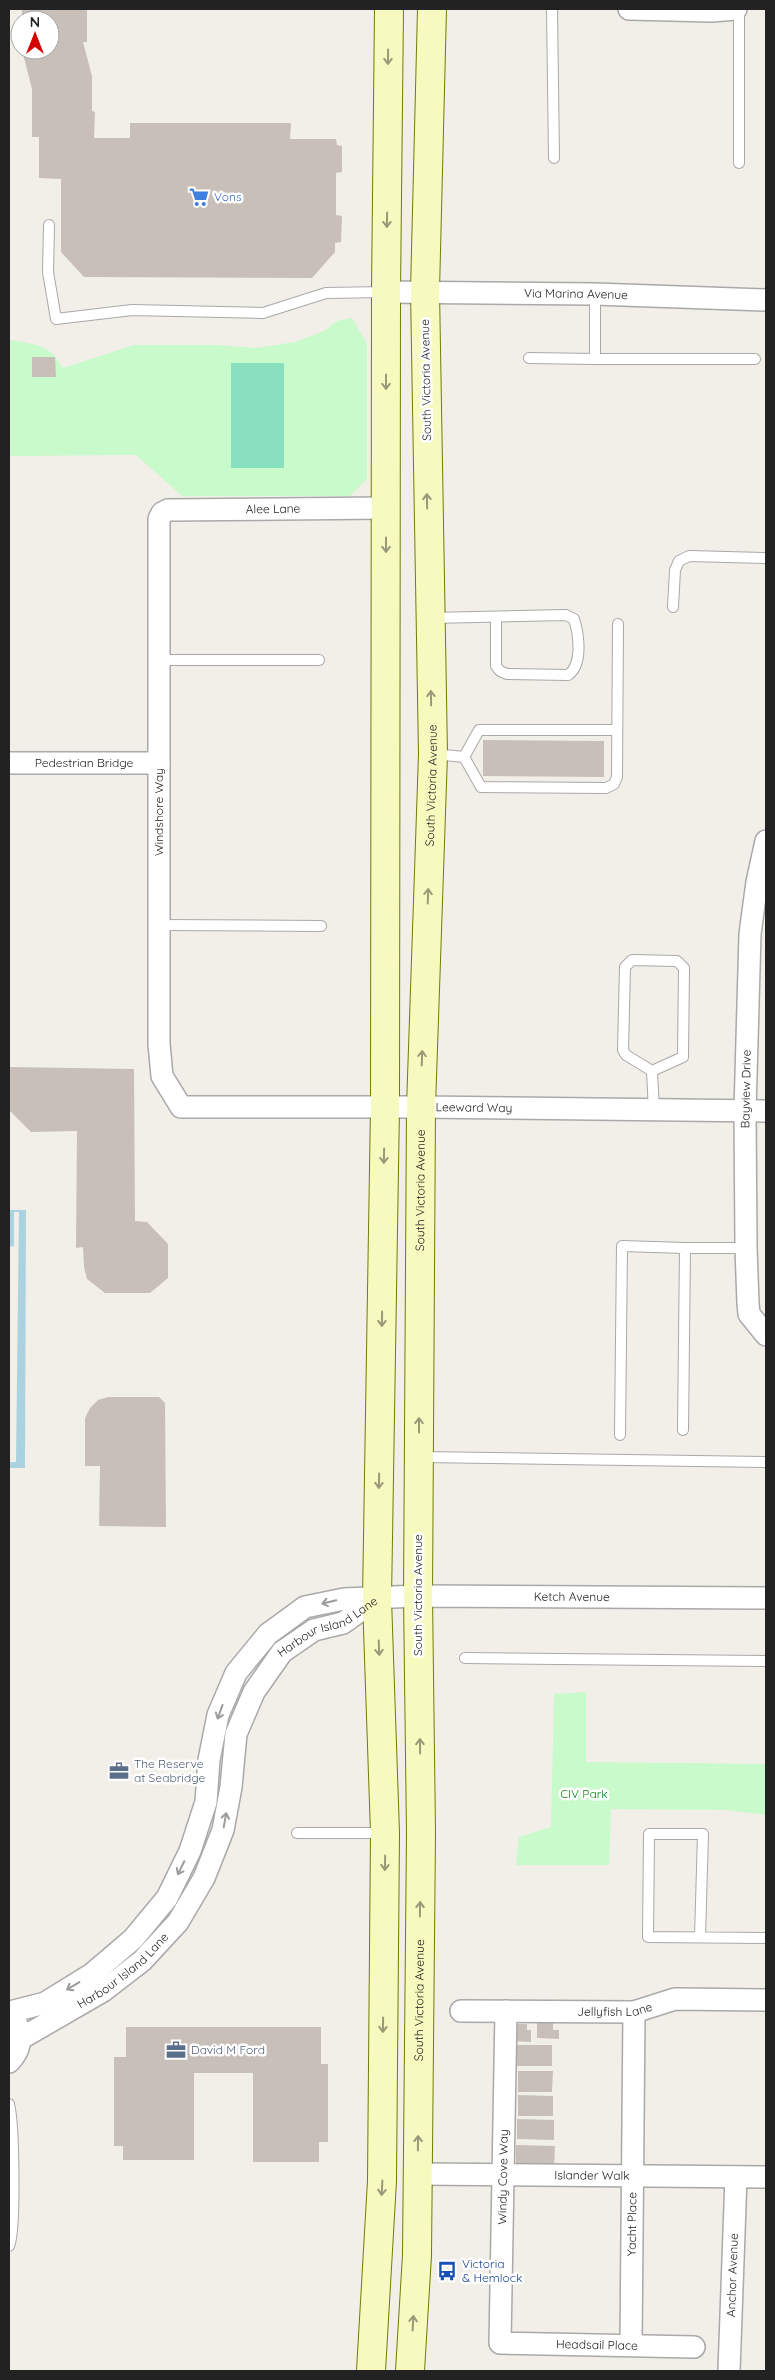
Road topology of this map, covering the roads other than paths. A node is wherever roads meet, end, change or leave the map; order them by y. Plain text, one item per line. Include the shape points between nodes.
1 (389, 9) edge
2 (432, 9) edge
3 (552, 9) edge
4 (629, 9) edge
5 (738, 9) edge
6 (554, 158) dead end
7 (740, 163) dead end
8 (49, 225) dead end
9 (425, 291) junction
10 (386, 292) junction
11 (595, 294) junction
12 (766, 300) edge
13 (529, 358) dead end
14 (595, 359) junction
15 (755, 359) dead end
16 (386, 508) junction
17 (162, 513) joint
18 (766, 558) edge
19 (673, 608) dead end
20 (496, 617) junction
21 (430, 618) junction
22 (618, 624) dead end
23 (159, 660) junction
24 (318, 660) dead end
25 (618, 730) junction
26 (433, 754) junction
27 (464, 757) junction
28 (9, 763) edge
29 (159, 763) junction
30 (766, 841) edge
31 (159, 925) junction
32 (321, 926) dead end
33 (652, 1070) junction
34 (181, 1107) joint
35 (385, 1107) junction
36 (421, 1107) junction
37 (654, 1111) junction
38 (745, 1111) junction
39 (766, 1111) edge
40 (685, 1248) junction
41 (746, 1248) junction
42 (765, 1334) edge
43 (683, 1430) dead end
44 (620, 1435) dead end
45 (418, 1457) junction
46 (766, 1462) edge
47 (418, 1596) junction
48 (766, 1598) edge
49 (377, 1599) junction
50 (466, 1658) dead end
51 (766, 1661) edge
52 (297, 1833) dead end
53 (385, 1833) junction
54 (700, 1938) junction
55 (766, 1938) edge
56 (766, 2000) edge
57 (461, 2011) dead end
58 (506, 2011) junction
59 (9, 2012) edge
60 (634, 2012) junction
61 (20, 2039) junction
62 (9, 2062) edge
63 (9, 2104) edge
64 (418, 2174) junction
65 (503, 2176) junction
66 (633, 2176) junction
67 (736, 2177) junction
68 (766, 2177) edge
69 (9, 2246) edge
70 (500, 2343) joint
71 (631, 2345) junction
72 (694, 2347) dead end
73 (371, 2371) edge
74 (410, 2371) edge
75 (729, 2371) edge

1 -> 10 main road
2 - 9 main road, South Victoria Avenue
3 - 6 lane
4 - 5 street
5 - 7 lane
8 - 10 lane via 48,272 56,319 132,310 264,313 326,293
9 - 10 street, Via Marina Avenue
9 - 11 street, Via Marina Avenue
21 -> 9 main road, South Victoria Avenue
10 -> 16 main road
11 - 12 street, Via Marina Avenue
11 - 14 lane
13 - 14 lane
14 - 15 lane
16 - 17 street, Alee Lane via 168,510
16 -> 35 main road
17 - 23 street, Windshore Way via 159,519
18 - 19 lane via 689,556 679,560 675,570
20 - 20 lane via 566,615 574,620 578,631 574,671 568,675 507,674 500,671 496,666
20 - 21 lane
26 -> 21 main road, South Victoria Avenue
22 - 25 lane
23 - 24 lane
23 - 29 street, Windshore Way
25 - 27 lane via 479,730
25 - 27 lane via 618,777 606,788 481,787
26 - 27 lane
36 -> 26 main road, South Victoria Avenue
28 - 29 street, Pedestrian Bridge
29 - 31 street, Windshore Way
30 - 38 street, Bayview Drive via 750,934
31 - 32 lane
31 - 34 street, Windshore Way via 162,1076
33 - 33 lane via 683,1057 684,968 677,961 632,960 625,967 623,1050
33 - 37 lane
34 - 35 street, Leeward Way
35 - 36 street, Leeward Way
35 -> 49 main road
36 - 37 street, Leeward Way
45 -> 36 main road, South Victoria Avenue
37 - 38 street, Leeward Way
38 - 39 street, Leeward Way
38 - 41 street, Bayview Drive
40 - 41 lane
40 - 43 lane
40 - 44 lane via 622,1246
41 - 42 street, Bayview Drive via 750,1314
45 - 46 lane
45 - 47 main road, South Victoria Avenue
47 - 48 street, Ketch Avenue
47 - 49 street, Ketch Avenue
64 -> 47 main road, South Victoria Avenue via 421,1833
49 -> 53 main road
49 -> 59 street, Harbour Island Lane via 344,1599 305,1607 268,1634 236,1673 218,1715 209,1760 206,1802 190,1851 166,1898 133,1939 92,1974 45,2003
61 -> 49 street, Harbour Island Lane via 103,1991 142,1961 178,1922 204,1878 223,1830 236,1734 254,1692 282,1652 314,1630 343,1623
50 - 51 lane
52 - 53 lane
53 -> 73 main road via 382,2181
54 - 54 lane via 648,1937 649,1834 703,1834
54 - 55 lane
56 - 60 street, Jellyfish Lane via 675,1999
57 - 58 street, Jellyfish Lane
58 - 60 street, Jellyfish Lane
58 - 65 street, Windy Cove Way
59 - 61 street via 16,2020
60 - 66 street, Yacht Place
61 - 62 street
63 - 69 lane via 13,2218
64 - 65 street, Islander Walk
74 -> 64 main road, South Victoria Avenue
65 - 66 street, Islander Walk
65 - 70 street, Windy Cove Way
66 - 67 street, Islander Walk
66 - 71 street, Yacht Place
67 - 68 street, Islander Walk
67 - 75 street, Anchor Avenue
70 - 71 street, Headsail Place
71 - 72 street, Headsail Place

